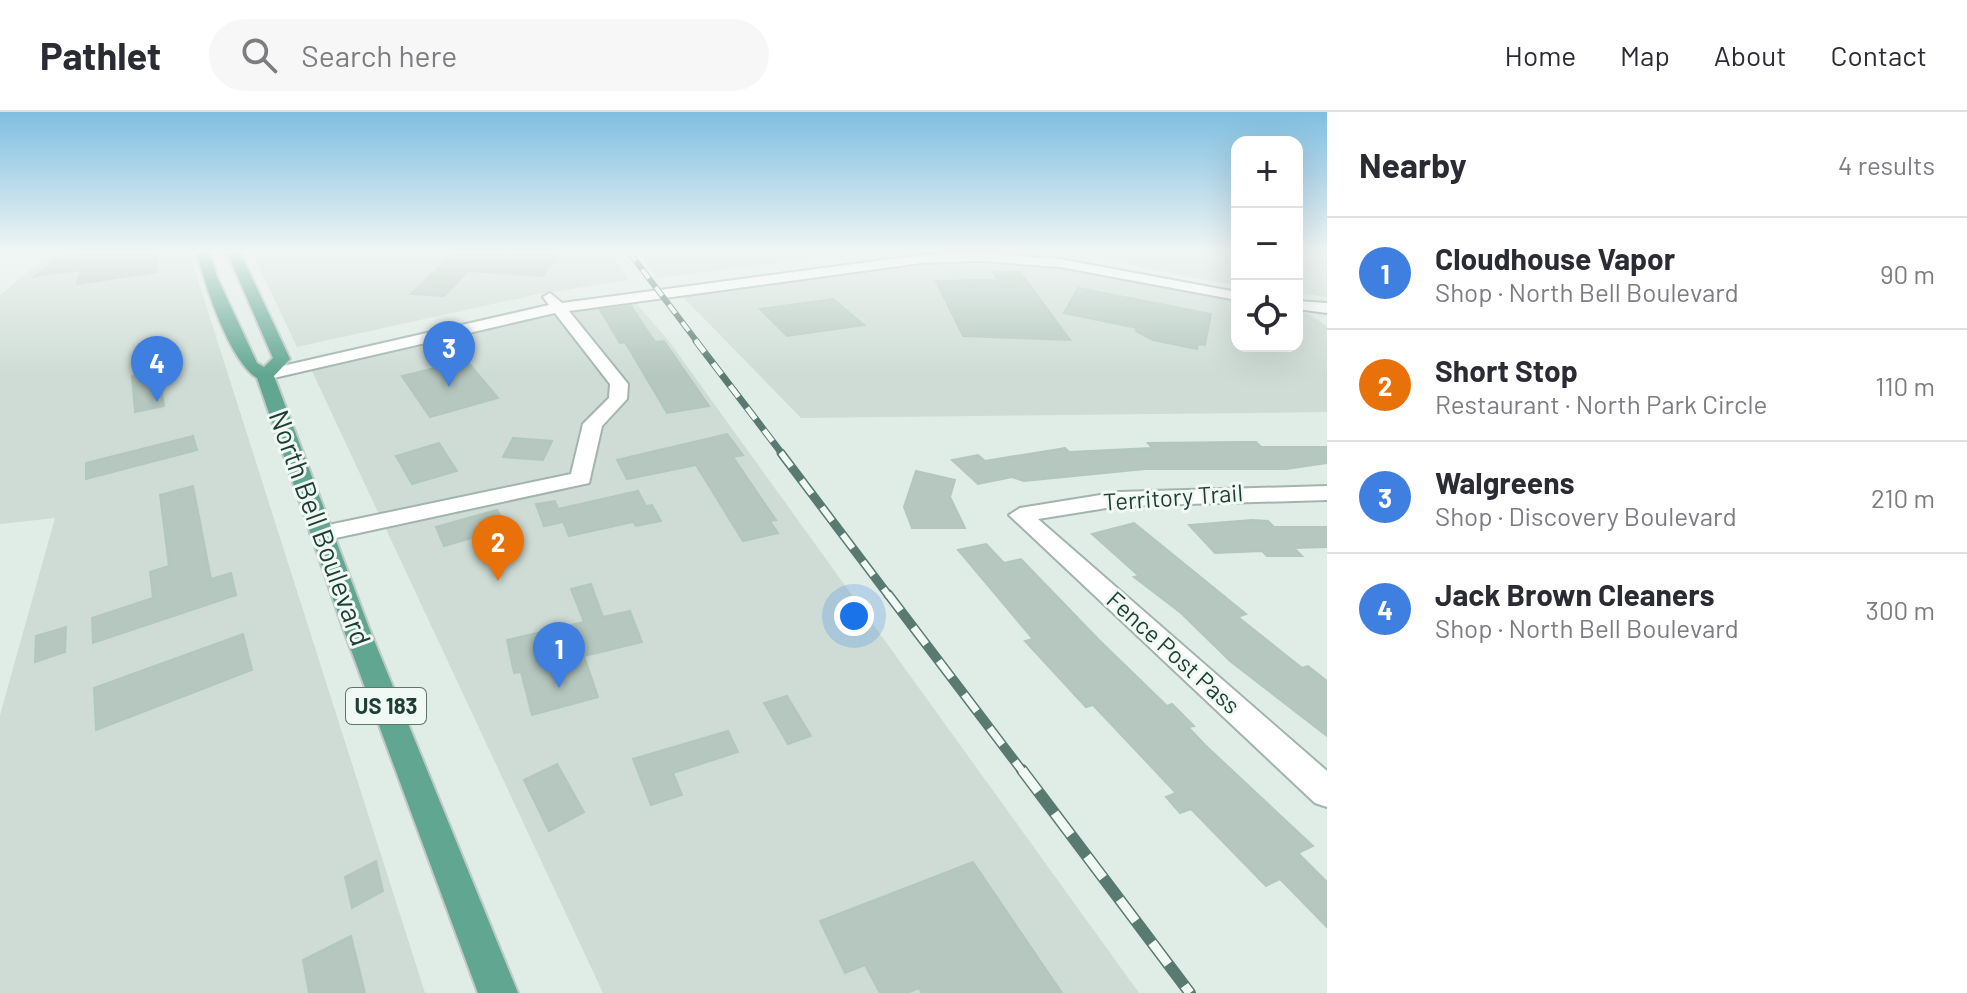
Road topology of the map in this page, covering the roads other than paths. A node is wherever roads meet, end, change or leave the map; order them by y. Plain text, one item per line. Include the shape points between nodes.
1 (218, 293) edge
2 (252, 293) edge
3 (616, 293) edge
4 (629, 293) edge
5 (1303, 297) edge
6 (1327, 299) edge
7 (553, 302) junction
8 (1303, 306) edge
9 (1327, 308) edge
10 (282, 359) junction
11 (258, 371) junction
12 (1327, 493) edge
13 (1020, 515) joint
14 (322, 533) junction
15 (1327, 792) edge
16 (498, 993) edge

1 - 11 main road, North Bell Boulevard / US 183
2 - 10 main road
3 - 7 street
4 - 7 street
5 - 6 street
7 - 10 street
7 - 11 street
7 - 14 street via 619,384 618,399 593,424 581,478
8 - 9 street
10 - 11 main road
11 - 14 main road, North Bell Boulevard / US 183
12 - 13 street, Territory Trail via 1119,499
13 - 15 street, Fence Post Pass
14 - 16 main road, North Bell Boulevard / US 183

